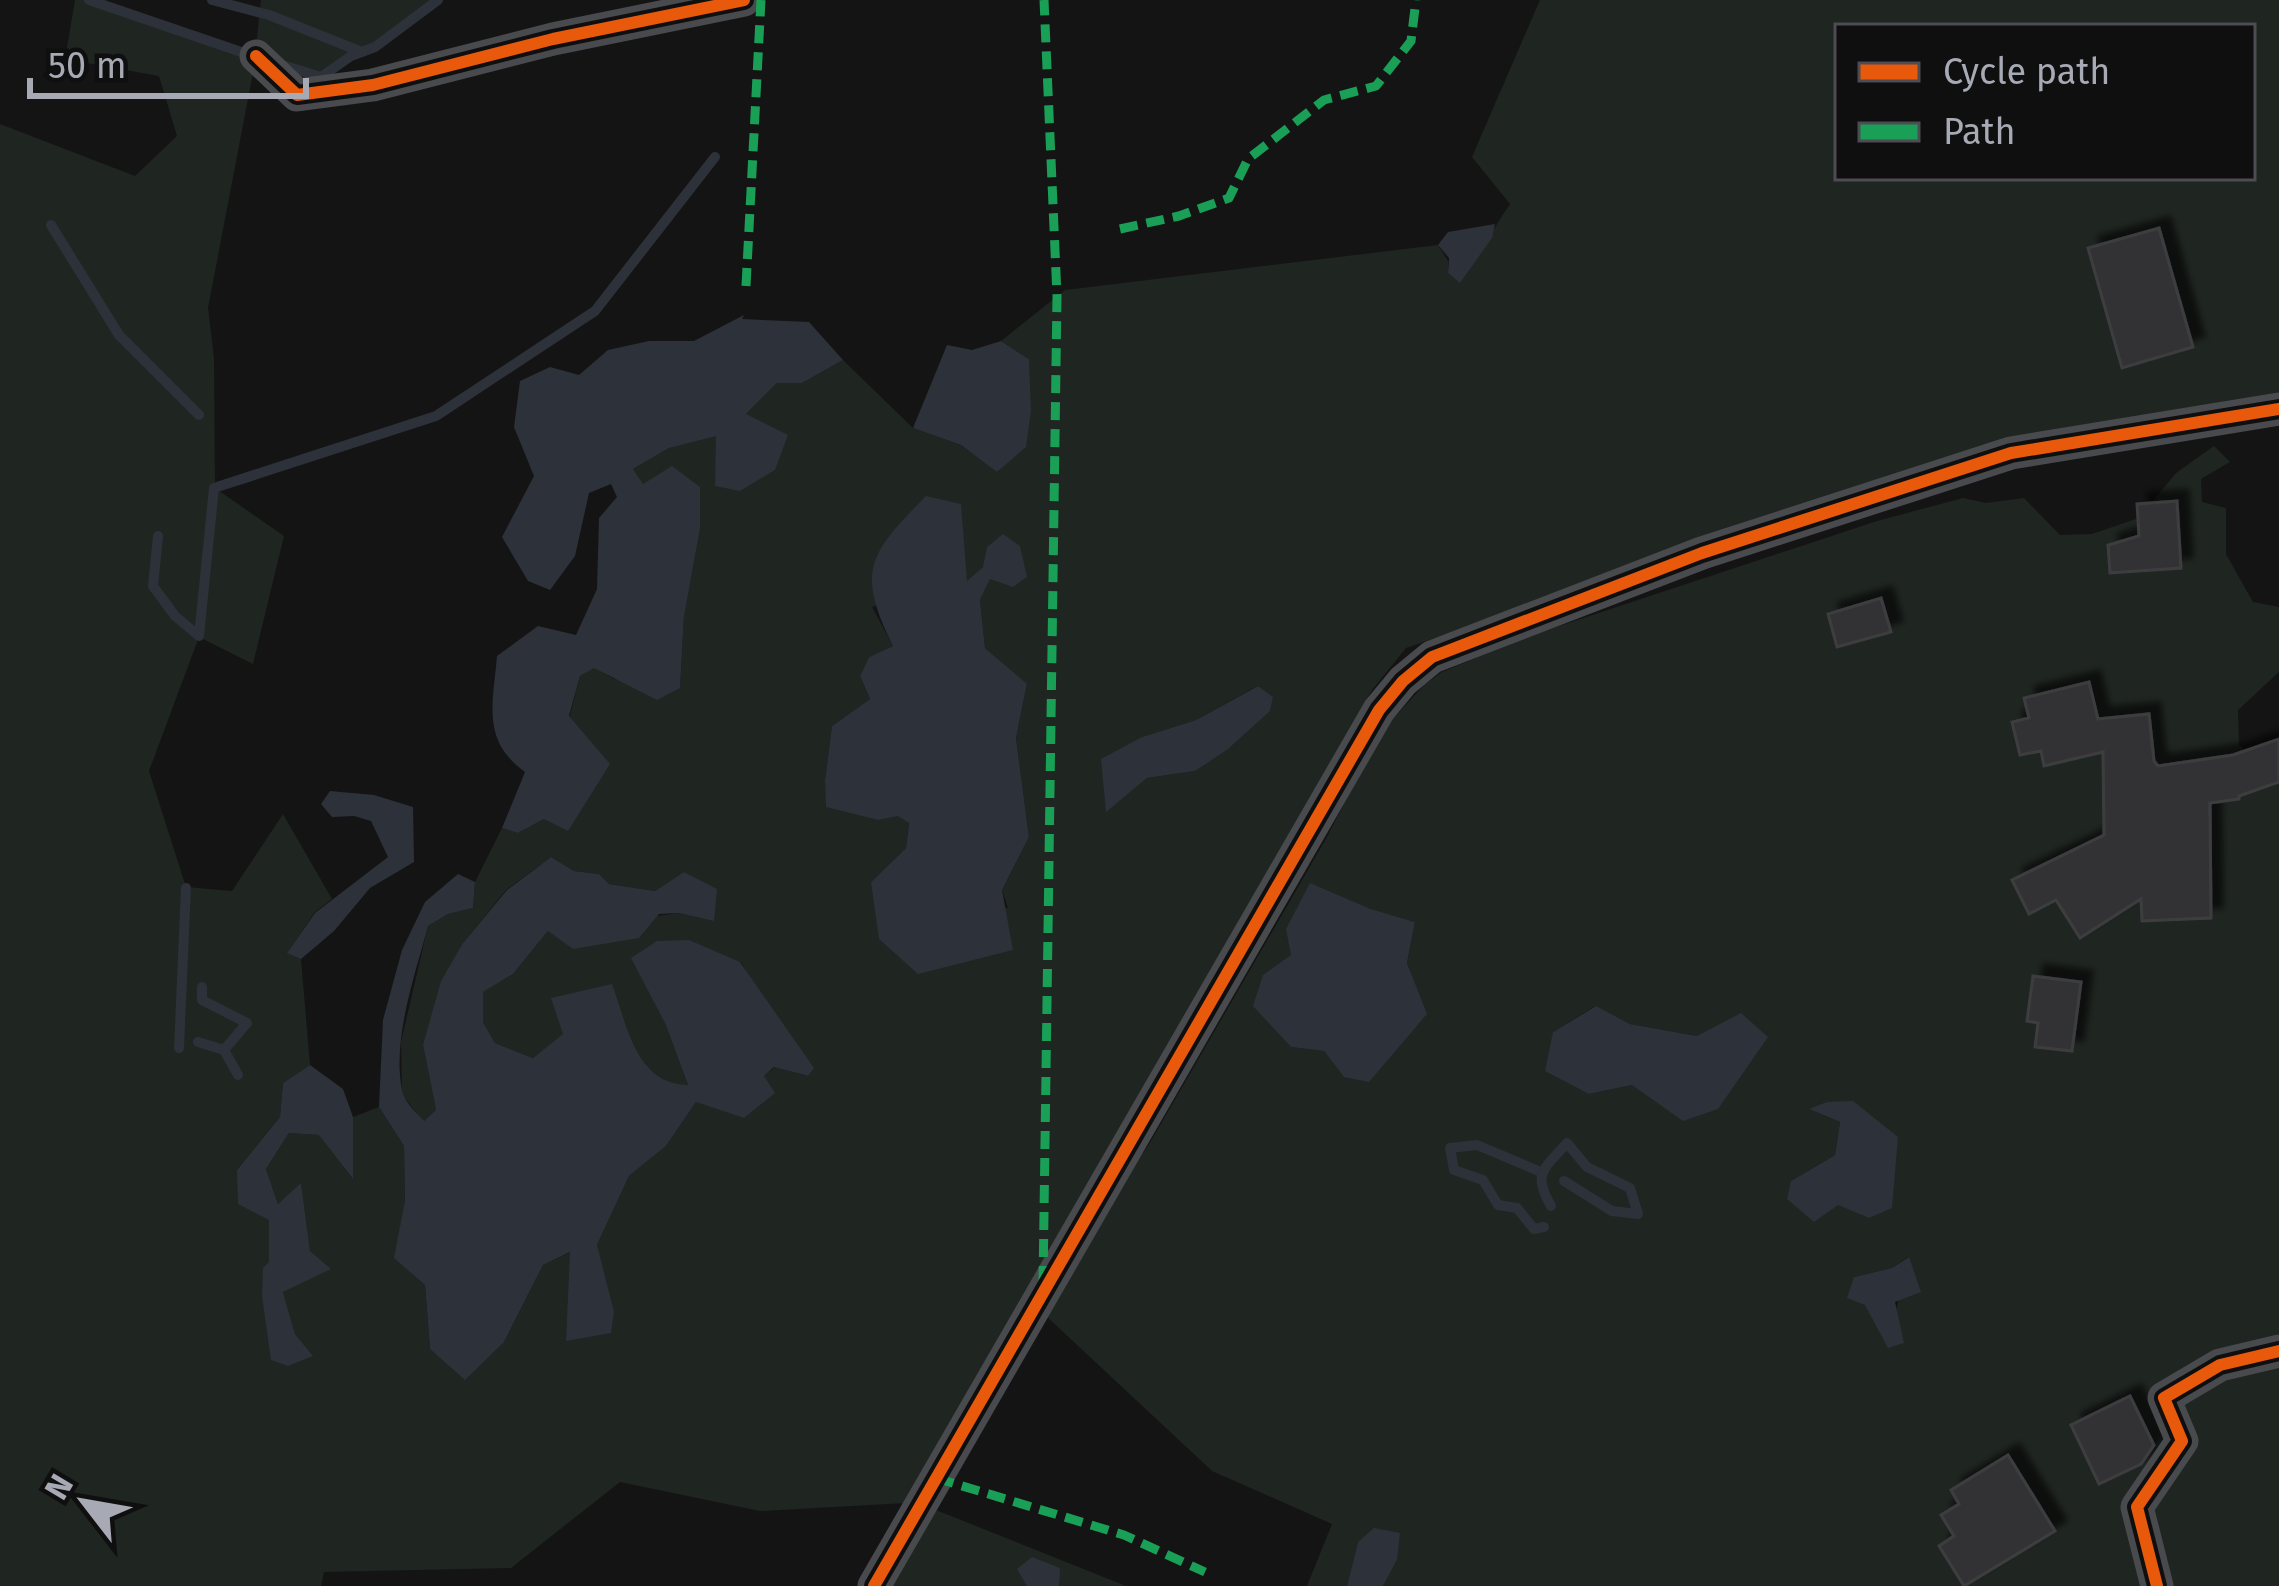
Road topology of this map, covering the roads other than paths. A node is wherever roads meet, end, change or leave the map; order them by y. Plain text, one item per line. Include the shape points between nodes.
1 (744, 0) edge
2 (256, 56) dead end
3 (2279, 409) edge
4 (2279, 1351) edge
5 (874, 1586) edge
6 (2157, 1586) edge

1 - 2 street via 373,85 297,95
3 - 5 street via 2011,453 1535,615 1432,657 1403,681 1379,710
4 - 6 street via 2220,1365 2164,1398 2182,1441 2137,1507

